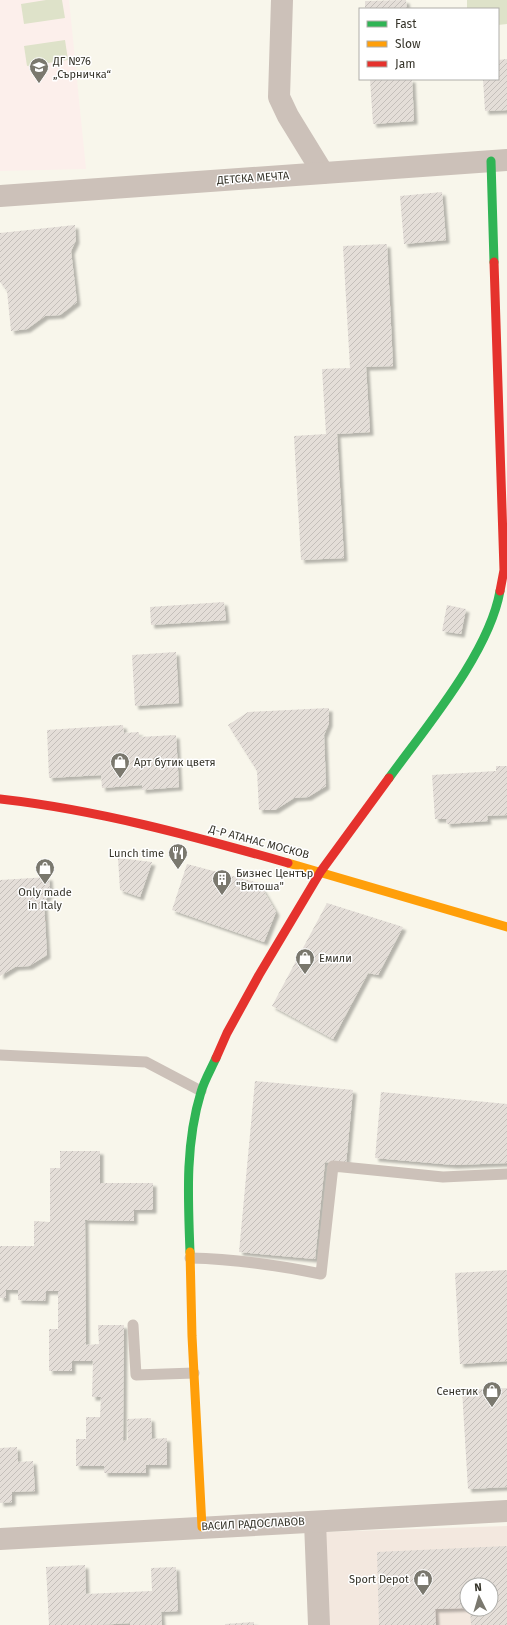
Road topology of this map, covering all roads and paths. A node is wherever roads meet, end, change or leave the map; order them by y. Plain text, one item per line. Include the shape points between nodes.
1 (282, 0) edge
2 (499, 160) edge
3 (323, 172) junction
4 (0, 196) edge
5 (0, 799) edge
6 (321, 871) junction
7 (507, 927) edge
8 (0, 1055) edge
9 (201, 1091) junction
10 (507, 1174) edge
11 (190, 1258) junction
12 (134, 1325) dead end
13 (194, 1373) junction
14 (507, 1511) edge
15 (315, 1522) junction
16 (202, 1527) junction
17 (0, 1539) edge
18 (319, 1625) edge

1 - 3 street via 279,98
2 - 3 street, ДЕТСКА МЕЧТА
2 - 6 street via 504,570 499,598 484,640 452,690
3 - 4 street, ДЕТСКА МЕЧТА
5 - 6 street, Д-Р АТАНАС МОСКОВ via 38,802 113,817
6 - 7 street, Д-Р АТАНАС МОСКОВ
6 - 9 street via 227,1033
8 - 9 lane via 146,1062
9 - 11 street via 191,1133 188,1191
10 - 11 lane via 443,1177 333,1166 321,1274 230,1259
11 - 13 street
12 - 13 lane via 136,1375
13 - 16 street
14 - 15 street, ВАСИЛ РАДОСЛАВОВ
15 - 16 street, ВАСИЛ РАДОСЛАВОВ
15 - 18 street
16 - 17 street, ВАСИЛ РАДОСЛАВОВ

